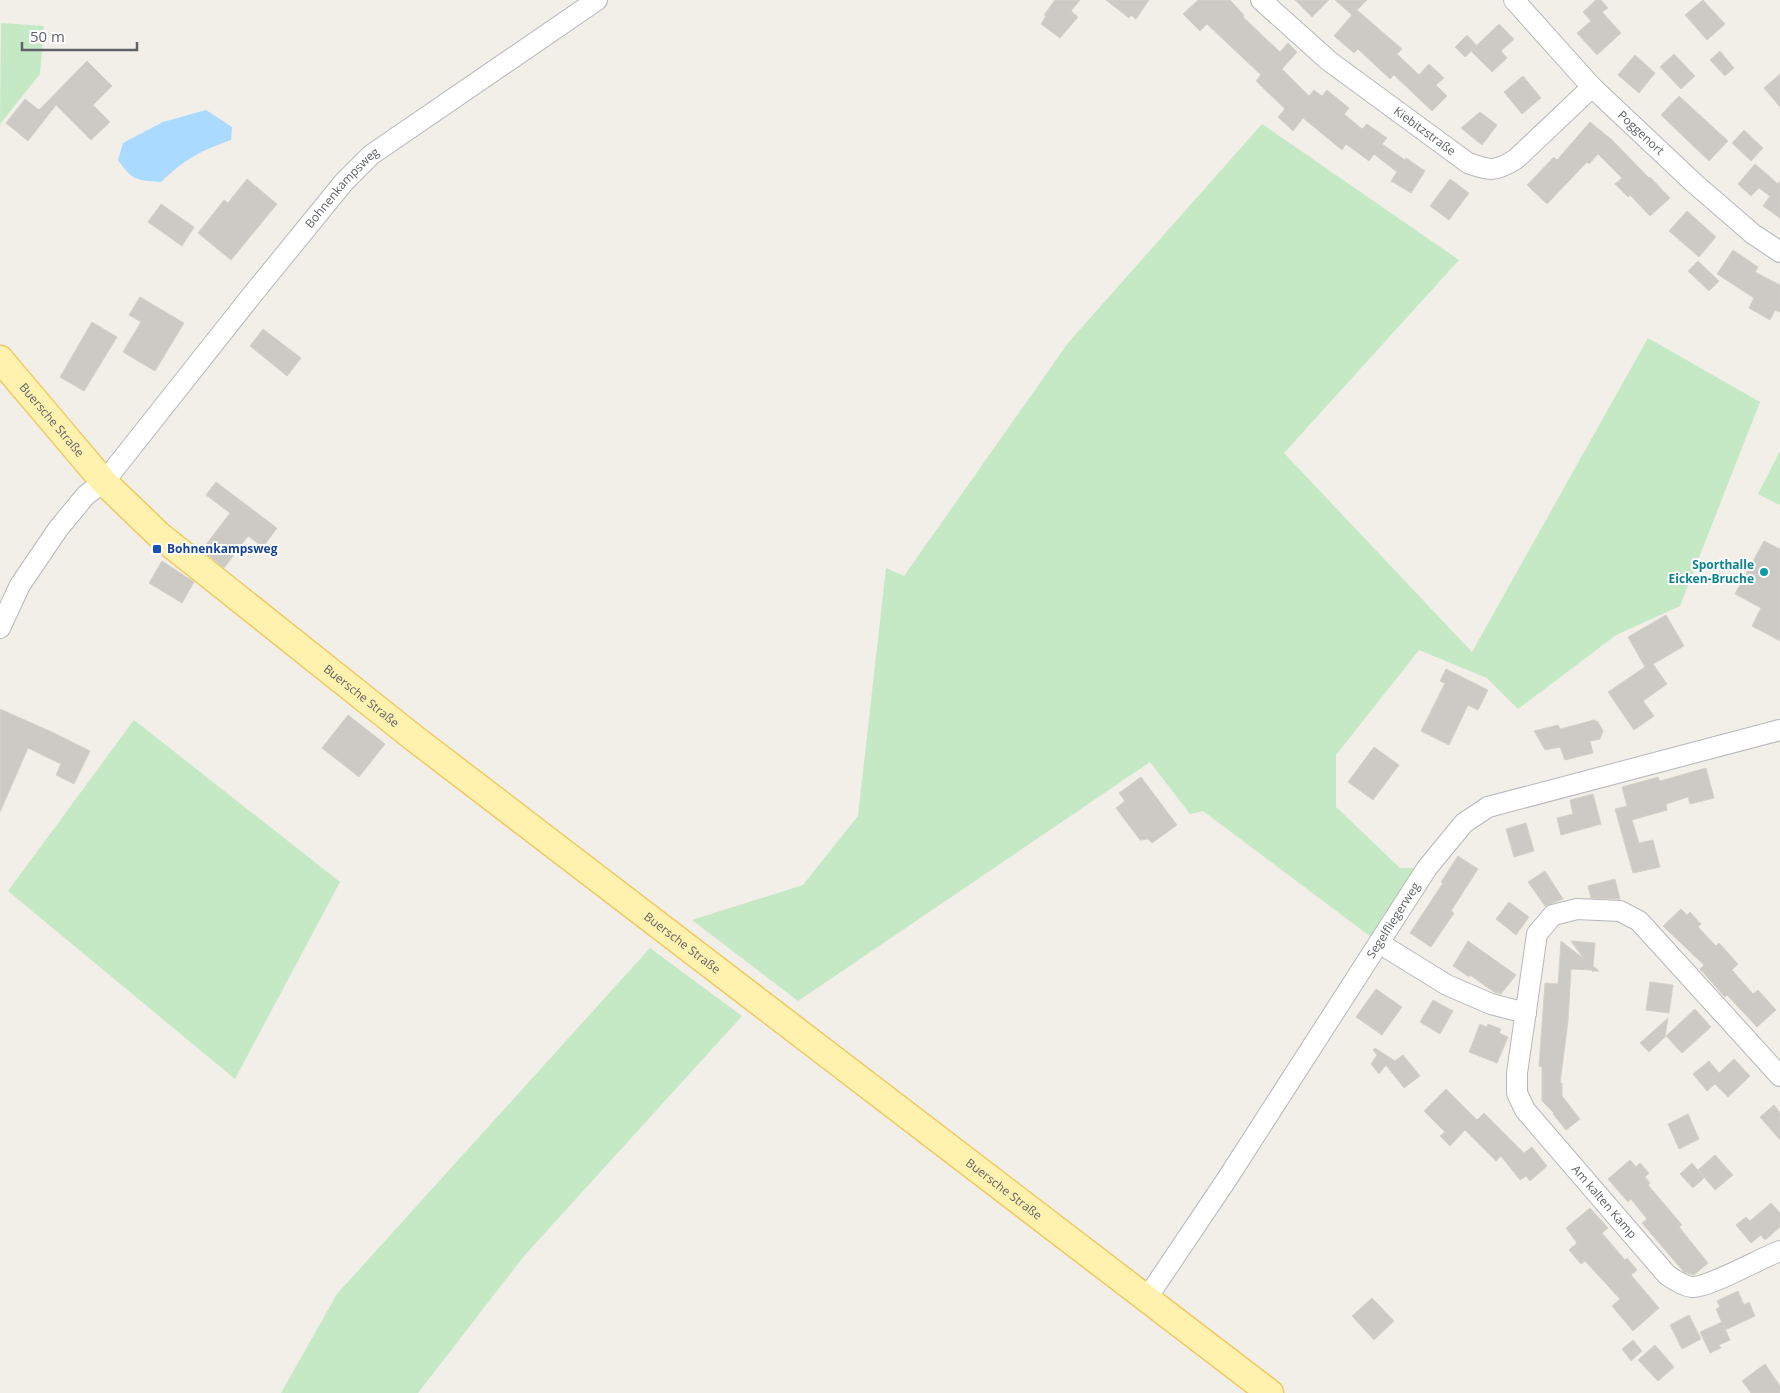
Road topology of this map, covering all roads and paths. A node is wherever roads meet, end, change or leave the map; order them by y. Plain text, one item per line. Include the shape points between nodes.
1 (597, 0) edge
2 (1261, 0) edge
3 (1514, 0) edge
4 (1592, 87) junction
5 (1780, 252) edge
6 (0, 359) edge
7 (104, 482) junction
8 (0, 628) edge
9 (1780, 730) edge
10 (1379, 943) junction
11 (1526, 1013) junction
12 (1780, 1076) edge
13 (1780, 1251) edge
14 (1147, 1298) junction
15 (1270, 1393) edge

1 - 7 street, Bohnenkampsweg via 371,155 344,182
2 - 4 street, Kiebitzstraße via 1329,61 1468,163 1487,170 1502,168 1516,159
3 - 4 street, Poggenort
4 - 5 street, Poggenort via 1701,189 1753,234
6 - 7 main road, Buersche Straße
7 - 8 street via 86,495 58,529 20,585
7 - 14 main road, Buersche Straße via 159,536 414,738
9 - 10 street, Segelfliegerweg via 1488,807 1464,823 1427,868
10 - 11 street via 1447,985 1491,1004
10 - 14 street, Segelfliegerweg
11 - 12 street, Am kalten Kamp via 1537,934 1552,915 1577,909 1620,911 1639,921
11 - 13 street, Am kalten Kamp via 1517,1083 1517,1093 1525,1110 1667,1275 1693,1287
14 - 15 main road, Buersche Straße

